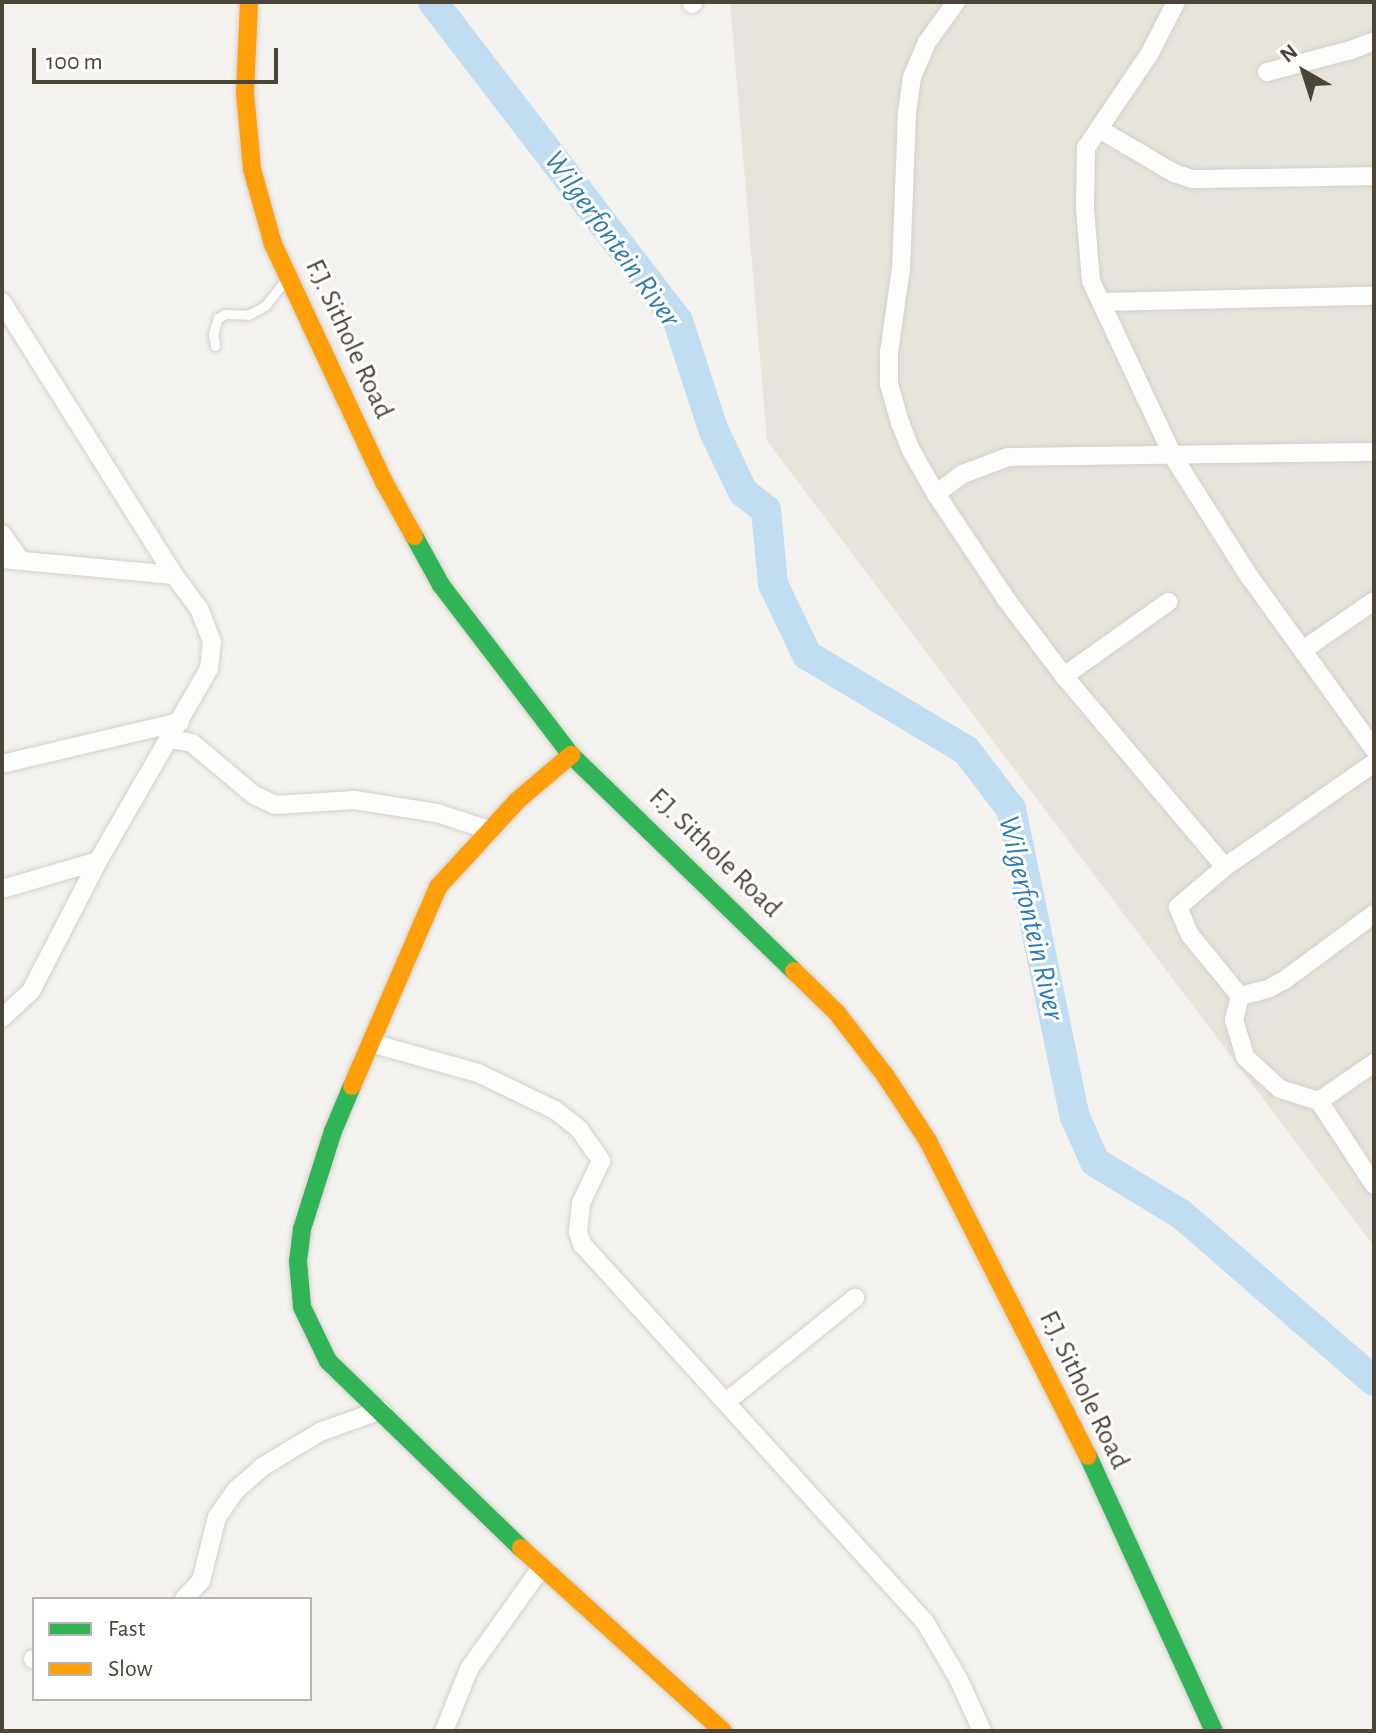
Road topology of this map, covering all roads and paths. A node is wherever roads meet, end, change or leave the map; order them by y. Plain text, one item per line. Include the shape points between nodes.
1 (249, 2) edge
2 (956, 2) edge
3 (1176, 2) edge
4 (1374, 41) edge
5 (1267, 72) dead end
6 (1099, 129) junction
7 (1374, 176) edge
8 (288, 276) junction
9 (1374, 296) edge
10 (2, 302) edge
11 (1101, 302) junction
12 (215, 346) dead end
13 (1374, 452) edge
14 (1174, 458) junction
15 (936, 494) junction
16 (2, 534) edge
17 (11, 559) edge
18 (174, 575) junction
19 (1374, 601) edge
20 (1168, 602) dead end
21 (1303, 650) junction
22 (1064, 676) junction
23 (180, 722) junction
24 (170, 739) junction
25 (1374, 749) edge
26 (571, 755) junction
27 (1374, 763) edge
28 (2, 764) edge
29 (489, 830) junction
30 (98, 861) junction
31 (1225, 867) junction
32 (2, 889) edge
33 (1374, 914) edge
34 (1240, 996) junction
35 (2, 1018) edge
36 (371, 1043) junction
37 (1374, 1063) edge
38 (1319, 1101) junction
39 (1374, 1185) edge
40 (855, 1298) dead end
41 (726, 1402) junction
42 (381, 1410) junction
43 (541, 1568) junction
44 (186, 1597) edge
45 (444, 1731) edge
46 (723, 1731) edge
47 (982, 1731) edge
48 (1214, 1731) edge

1 - 8 street, F.J. Sithole Road via 245,93 252,169 273,244
2 - 15 street via 927,42 912,77 901,268 889,352 889,384 900,422
3 - 6 street via 1150,53
4 - 5 street
6 - 7 street via 1192,179
6 - 11 street via 1086,148 1083,171 1091,281
8 - 12 lane via 265,306 248,315 218,318
8 - 26 street, F.J. Sithole Road via 384,482 441,585
9 - 11 street
10 - 18 street
11 - 14 street
13 - 14 street
14 - 15 street via 1008,457 963,474
14 - 21 street
15 - 22 street
16 - 17 street
17 - 18 street
18 - 23 street via 200,610 212,653 209,669
19 - 21 street
20 - 22 street
21 - 25 street
22 - 31 street
23 - 24 street
23 - 28 street
24 - 29 street via 192,743 254,795 275,805 365,802 437,813
24 - 30 street
26 - 29 street
26 - 48 street, F.J. Sithole Road via 837,1013 885,1075 928,1141 1080,1439
27 - 31 street
29 - 36 street via 438,887
30 - 32 street
30 - 35 street via 31,991
31 - 34 street via 1183,901 1179,913 1190,935
33 - 34 street via 1286,979
34 - 38 street via 1234,1020 1245,1057 1280,1089
36 - 41 street via 478,1073 555,1110 579,1129 601,1161 581,1203 580,1240
36 - 42 street via 333,1131 302,1229 298,1261 302,1307 311,1331 328,1361
37 - 38 street
38 - 39 street
40 - 41 street
41 - 47 street via 925,1622
42 - 43 street
42 - 44 street via 320,1432 262,1467 236,1490 217,1517 201,1581
43 - 45 street via 469,1669
43 - 46 street

